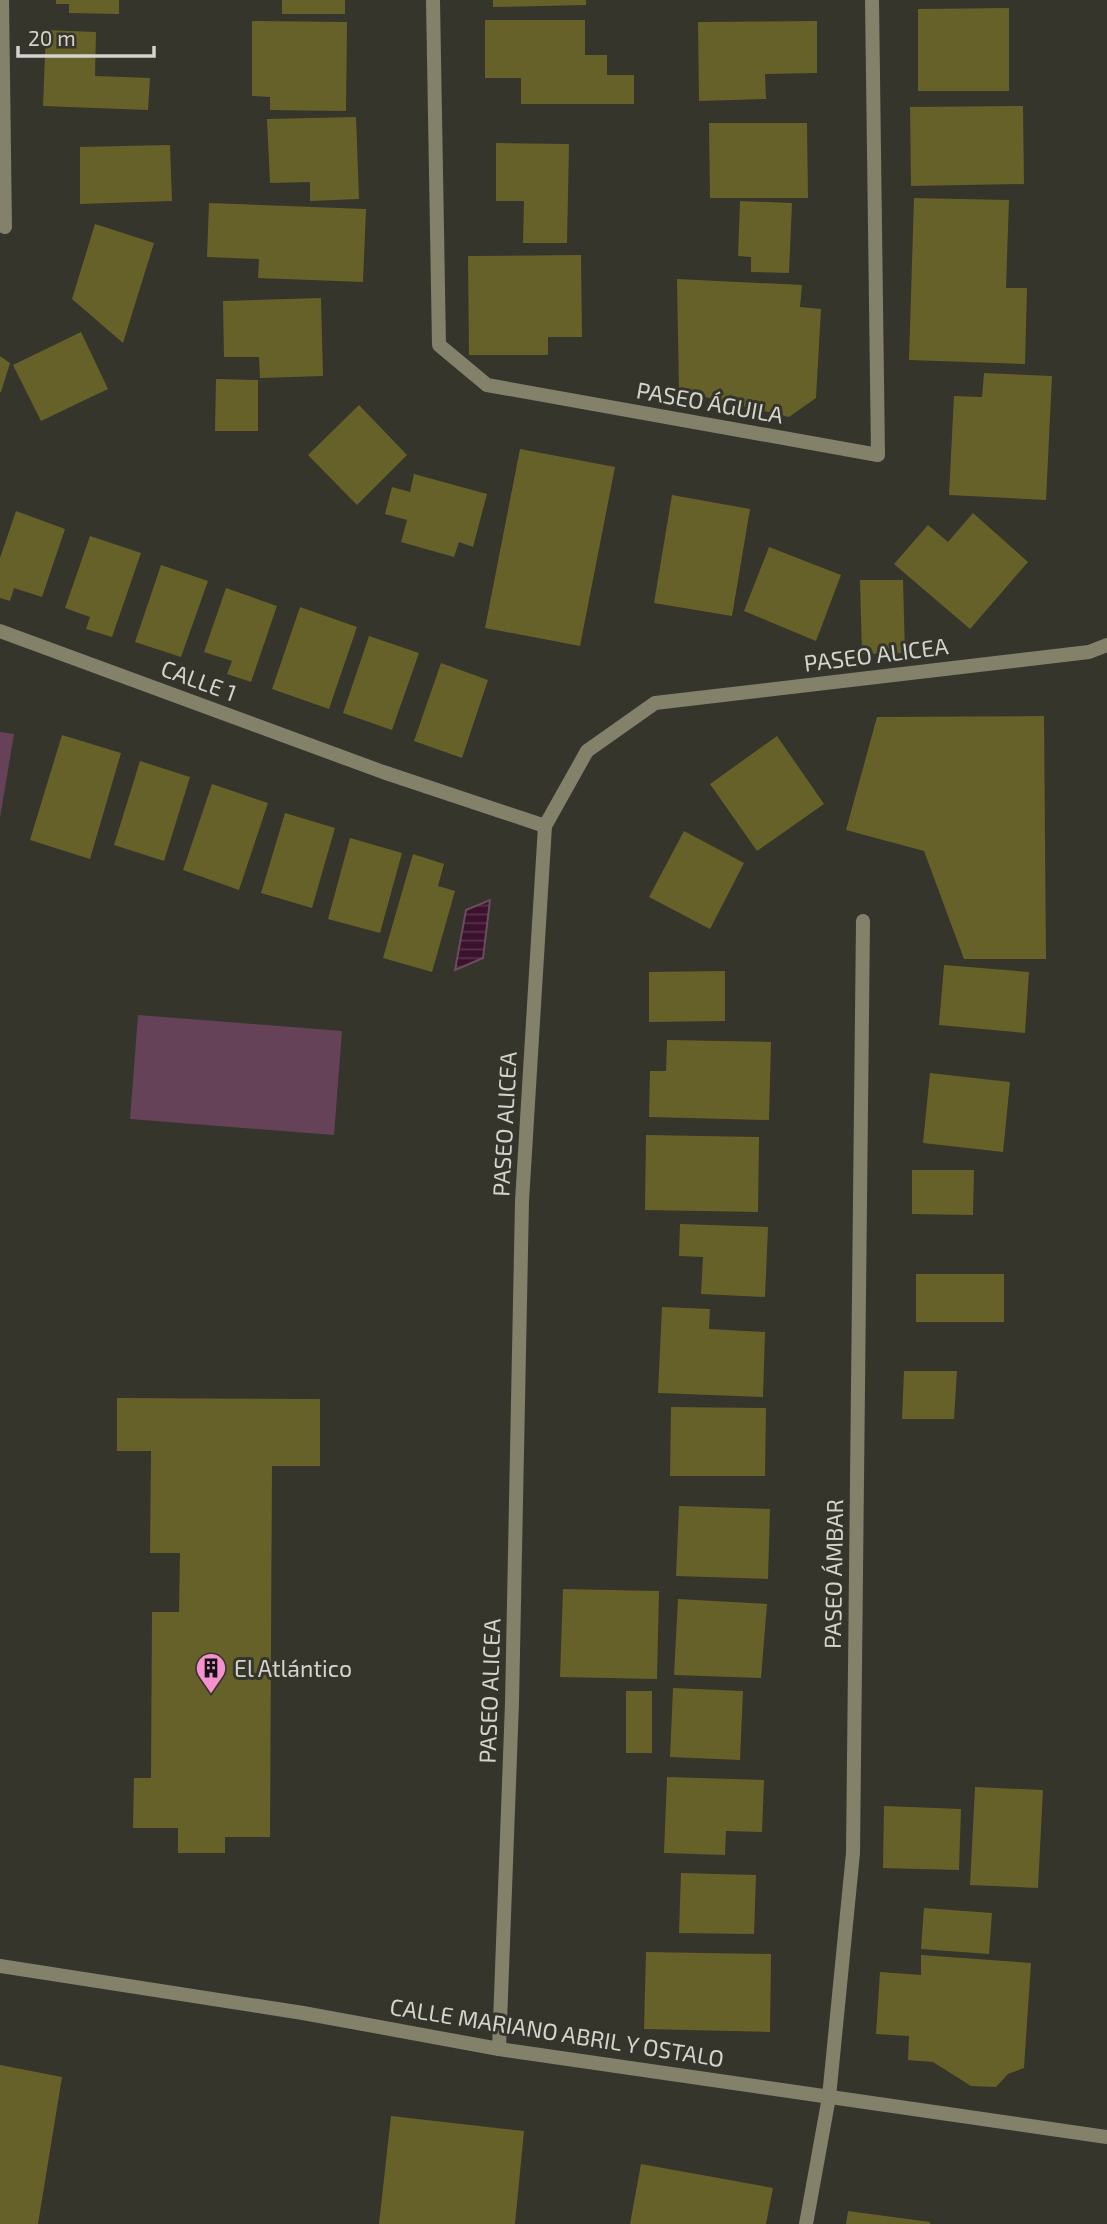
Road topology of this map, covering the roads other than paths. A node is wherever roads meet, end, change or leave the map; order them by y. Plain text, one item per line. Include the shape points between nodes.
1 (2, 0) edge
2 (433, 0) edge
3 (872, 0) edge
4 (0, 225) edge
5 (0, 631) edge
6 (1107, 645) edge
7 (545, 826) junction
8 (863, 921) dead end
9 (0, 1966) edge
10 (499, 2049) junction
11 (829, 2097) junction
12 (1107, 2137) edge
13 (806, 2224) edge

1 - 4 street via 5,227
2 - 3 street, PASEO ÁGUILA via 439,345 487,385 878,455
5 - 7 street, CALLE 1 via 383,772
6 - 7 street, PASEO ALICEA via 1089,652 655,703 587,751
7 - 10 street, PASEO ALICEA via 522,1201 512,1703
8 - 11 street, PASEO ÁMBAR via 853,1853
9 - 10 street, CALLE MARIANO ABRIL Y OSTALO
10 - 11 street, CALLE MARIANO ABRIL Y OSTALO
11 - 12 street, CALLE MARIANO ABRIL Y OSTALO
11 - 13 street, PASEO ÁMBAR

